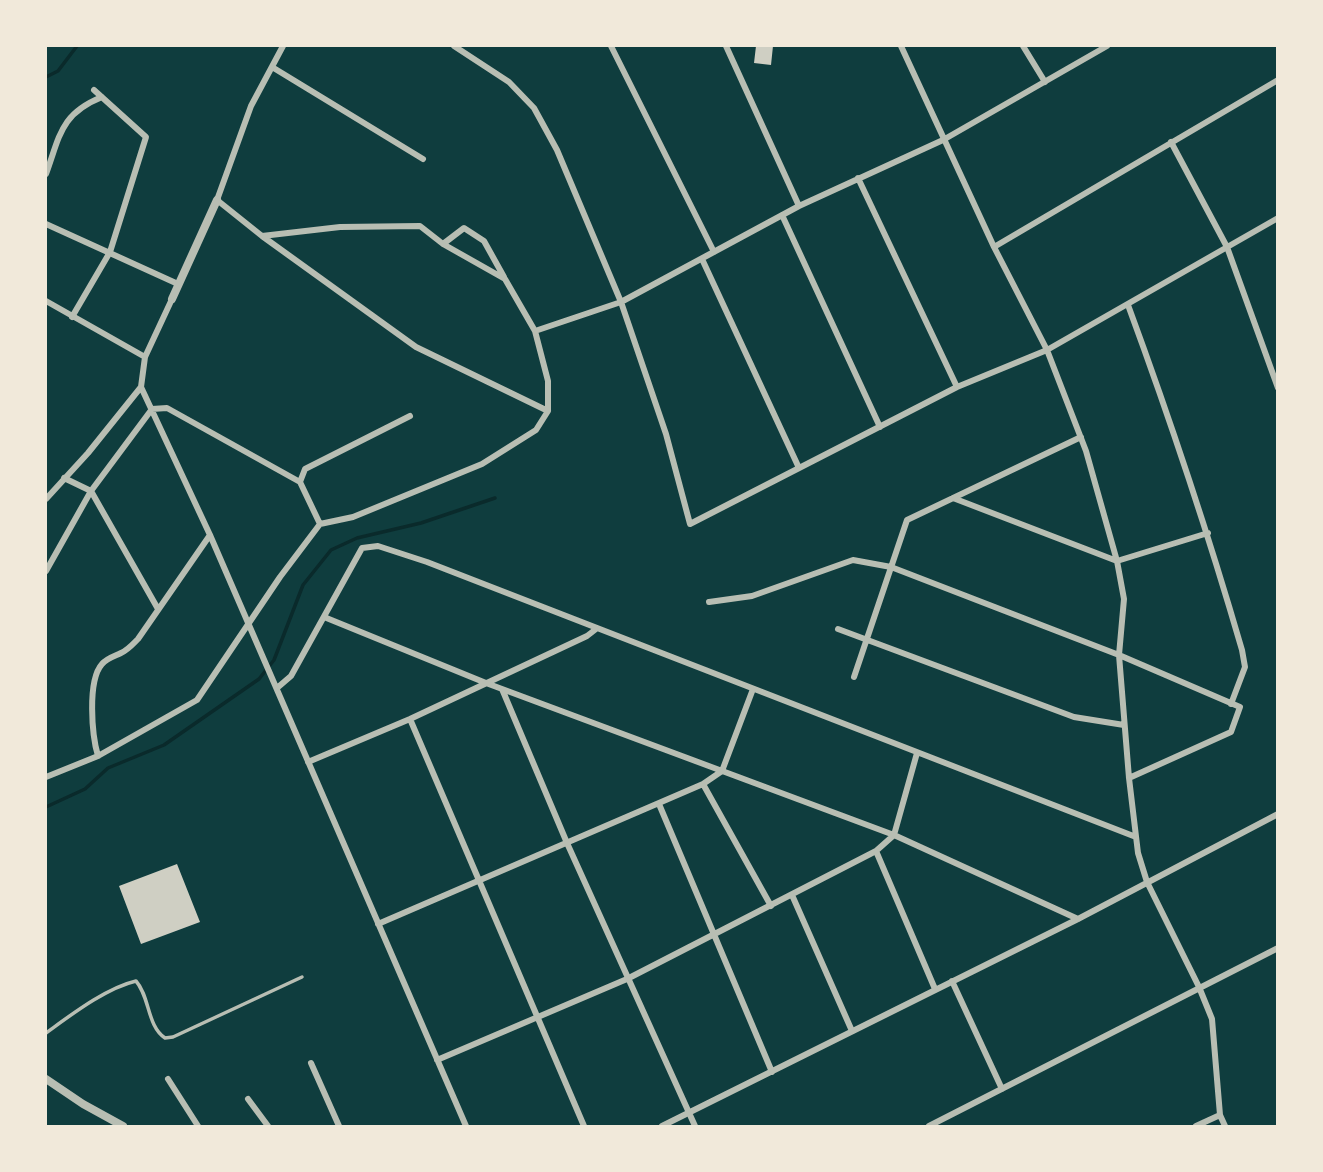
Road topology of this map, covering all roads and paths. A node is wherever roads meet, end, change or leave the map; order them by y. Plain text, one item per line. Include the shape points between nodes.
1 (283, 46) edge
2 (454, 46) edge
3 (611, 46) edge
4 (726, 46) edge
5 (901, 46) edge
6 (1023, 46) edge
7 (1107, 46) edge
8 (464, 48) edge
9 (272, 67) junction
10 (1278, 80) edge
11 (1045, 82) junction
12 (94, 90) dead end
13 (102, 97) junction
14 (943, 140) junction
15 (1171, 142) junction
16 (423, 159) dead end
17 (46, 174) edge
18 (858, 178) junction
19 (217, 200) junction
20 (799, 206) junction
21 (782, 215) junction
22 (1278, 218) edge
23 (46, 224) edge
24 (262, 236) junction
25 (443, 244) junction
26 (994, 247) junction
27 (1227, 247) junction
28 (110, 252) junction
29 (714, 252) junction
30 (702, 259) junction
31 (505, 279) junction
32 (178, 284) junction
33 (172, 299) joint
34 (46, 301) edge
35 (621, 302) junction
36 (1128, 305) junction
37 (72, 317) junction
38 (535, 331) junction
39 (1047, 350) junction
40 (145, 357) junction
41 (141, 387) junction
42 (957, 387) junction
43 (1278, 388) edge
44 (152, 409) junction
45 (548, 411) junction
46 (410, 416) dead end
47 (880, 427) junction
48 (1081, 437) junction
49 (799, 468) junction
50 (64, 478) junction
51 (300, 482) junction
52 (91, 491) junction
53 (953, 498) junction
54 (46, 499) edge
55 (320, 524) junction
56 (1208, 533) junction
57 (210, 535) junction
58 (1117, 561) junction
59 (891, 567) junction
60 (46, 571) edge
61 (709, 602) dead end
62 (158, 609) junction
63 (324, 617) junction
64 (249, 625) junction
65 (596, 629) junction
66 (838, 629) dead end
67 (867, 638) junction
68 (1119, 655) junction
69 (854, 677) dead end
70 (486, 683) junction
71 (277, 688) junction
72 (753, 689) junction
73 (502, 690) junction
74 (1231, 704) junction
75 (410, 719) junction
76 (1124, 725) junction
77 (917, 752) junction
78 (98, 756) junction
79 (308, 762) junction
80 (722, 771) junction
81 (46, 777) edge
82 (1129, 778) junction
83 (704, 784) junction
84 (660, 804) junction
85 (1278, 814) edge
86 (894, 835) junction
87 (1136, 837) junction
88 (567, 843) junction
89 (876, 851) junction
90 (479, 882) junction
91 (1147, 882) junction
92 (792, 895) junction
93 (771, 906) junction
94 (1078, 919) junction
95 (378, 924) junction
96 (716, 935) junction
97 (1278, 948) edge
98 (302, 977) dead end
99 (627, 979) junction
100 (952, 981) junction
101 (1199, 986) junction
102 (935, 989) junction
103 (538, 1017) junction
104 (852, 1031) junction
105 (46, 1033) edge
106 (436, 1060) junction
107 (312, 1063) dead end
108 (772, 1072) junction
109 (46, 1079) edge
110 (168, 1079) dead end
111 (1002, 1089) junction
112 (248, 1099) dead end
113 (688, 1113) junction
114 (1220, 1115) junction
115 (120, 1126) edge
116 (198, 1126) edge
117 (268, 1126) edge
118 (339, 1126) edge
119 (466, 1126) edge
120 (584, 1126) edge
121 (662, 1126) edge
122 (695, 1126) edge
123 (929, 1126) edge
124 (1196, 1126) edge
125 (1224, 1126) edge

1 - 9 street
2 - 8 street
3 - 29 street
4 - 20 street
5 - 14 street
6 - 11 street
7 - 11 street
8 - 35 street via 534,108 557,150
9 - 16 street
9 - 19 street via 251,106
10 - 15 street
11 - 14 street
12 - 13 street
13 - 17 street via 84,104 65,123
13 - 28 street via 146,137
14 - 18 street
14 - 26 street
15 - 26 street
15 - 27 street
18 - 20 street
18 - 42 street
19 - 24 street
19 - 32 street
20 - 21 street
21 - 29 street
21 - 47 street
22 - 27 street
23 - 28 street
24 - 25 street via 420,226
24 - 45 street via 416,347
25 - 31 street
25 - 31 street via 464,228 484,242
26 - 39 street
27 - 36 street
27 - 43 street
28 - 32 street
28 - 37 street
29 - 30 street
30 - 35 street
30 - 49 street
31 - 38 street
32 - 33 street
33 - 40 street
34 - 37 street
35 - 38 street
35 - 49 street via 666,434 690,524
36 - 39 street
36 - 56 street
37 - 40 street
38 - 45 street via 548,381
39 - 42 street
39 - 48 street
40 - 41 street
41 - 44 street
41 - 50 street
42 - 47 street
44 - 51 street via 167,408
44 - 52 street
44 - 57 street
45 - 55 street via 536,430 482,464 353,517
46 - 51 street via 305,469
47 - 49 street
48 - 53 street
48 - 58 street
50 - 52 street
50 - 54 street
51 - 55 street
52 - 60 street
52 - 62 street
53 - 58 street
53 - 59 street via 907,520
55 - 64 street
56 - 58 street
56 - 74 street via 1245,667
57 - 62 street
57 - 64 street
58 - 68 street via 1124,598
59 - 61 street via 853,559 752,596
59 - 67 street
59 - 68 street
62 - 78 street via 138,639 99,669 91,708
63 - 65 street via 362,548 378,546
63 - 70 street
63 - 71 street via 291,676
64 - 71 street
64 - 78 street via 197,700
65 - 70 street
65 - 72 street
66 - 67 street
67 - 69 street
67 - 76 street via 1074,717
68 - 74 street
68 - 76 street
70 - 73 street
70 - 75 street
71 - 79 street
72 - 77 street
72 - 80 street
73 - 80 street
73 - 88 street
74 - 82 street via 1240,707 1231,732
75 - 79 street
75 - 90 street
76 - 82 street
77 - 86 street
77 - 87 street
78 - 81 street
79 - 95 street
80 - 83 street
80 - 86 street
82 - 87 street
83 - 84 street
83 - 93 street
84 - 88 street
84 - 96 street
85 - 91 street
86 - 89 street
86 - 94 street
87 - 91 street
88 - 90 street
88 - 99 street
89 - 92 street
89 - 102 street
90 - 95 street
90 - 103 street
91 - 94 street
91 - 101 street
92 - 93 street
92 - 104 street
93 - 96 street
94 - 100 street
95 - 106 street
96 - 99 street
96 - 108 street
97 - 101 street
98 - 105 lane via 165,1038 158,1033 142,987 136,981 125,983
99 - 103 street
99 - 113 street
100 - 102 street
100 - 111 street
101 - 111 street
101 - 114 street via 1212,1019
102 - 104 street
103 - 106 street
103 - 120 street
104 - 108 street
106 - 119 street
107 - 118 street
108 - 113 street
109 - 115 street
110 - 116 street
111 - 123 street
112 - 117 street
113 - 121 street
113 - 122 street
114 - 124 street
114 - 125 street

